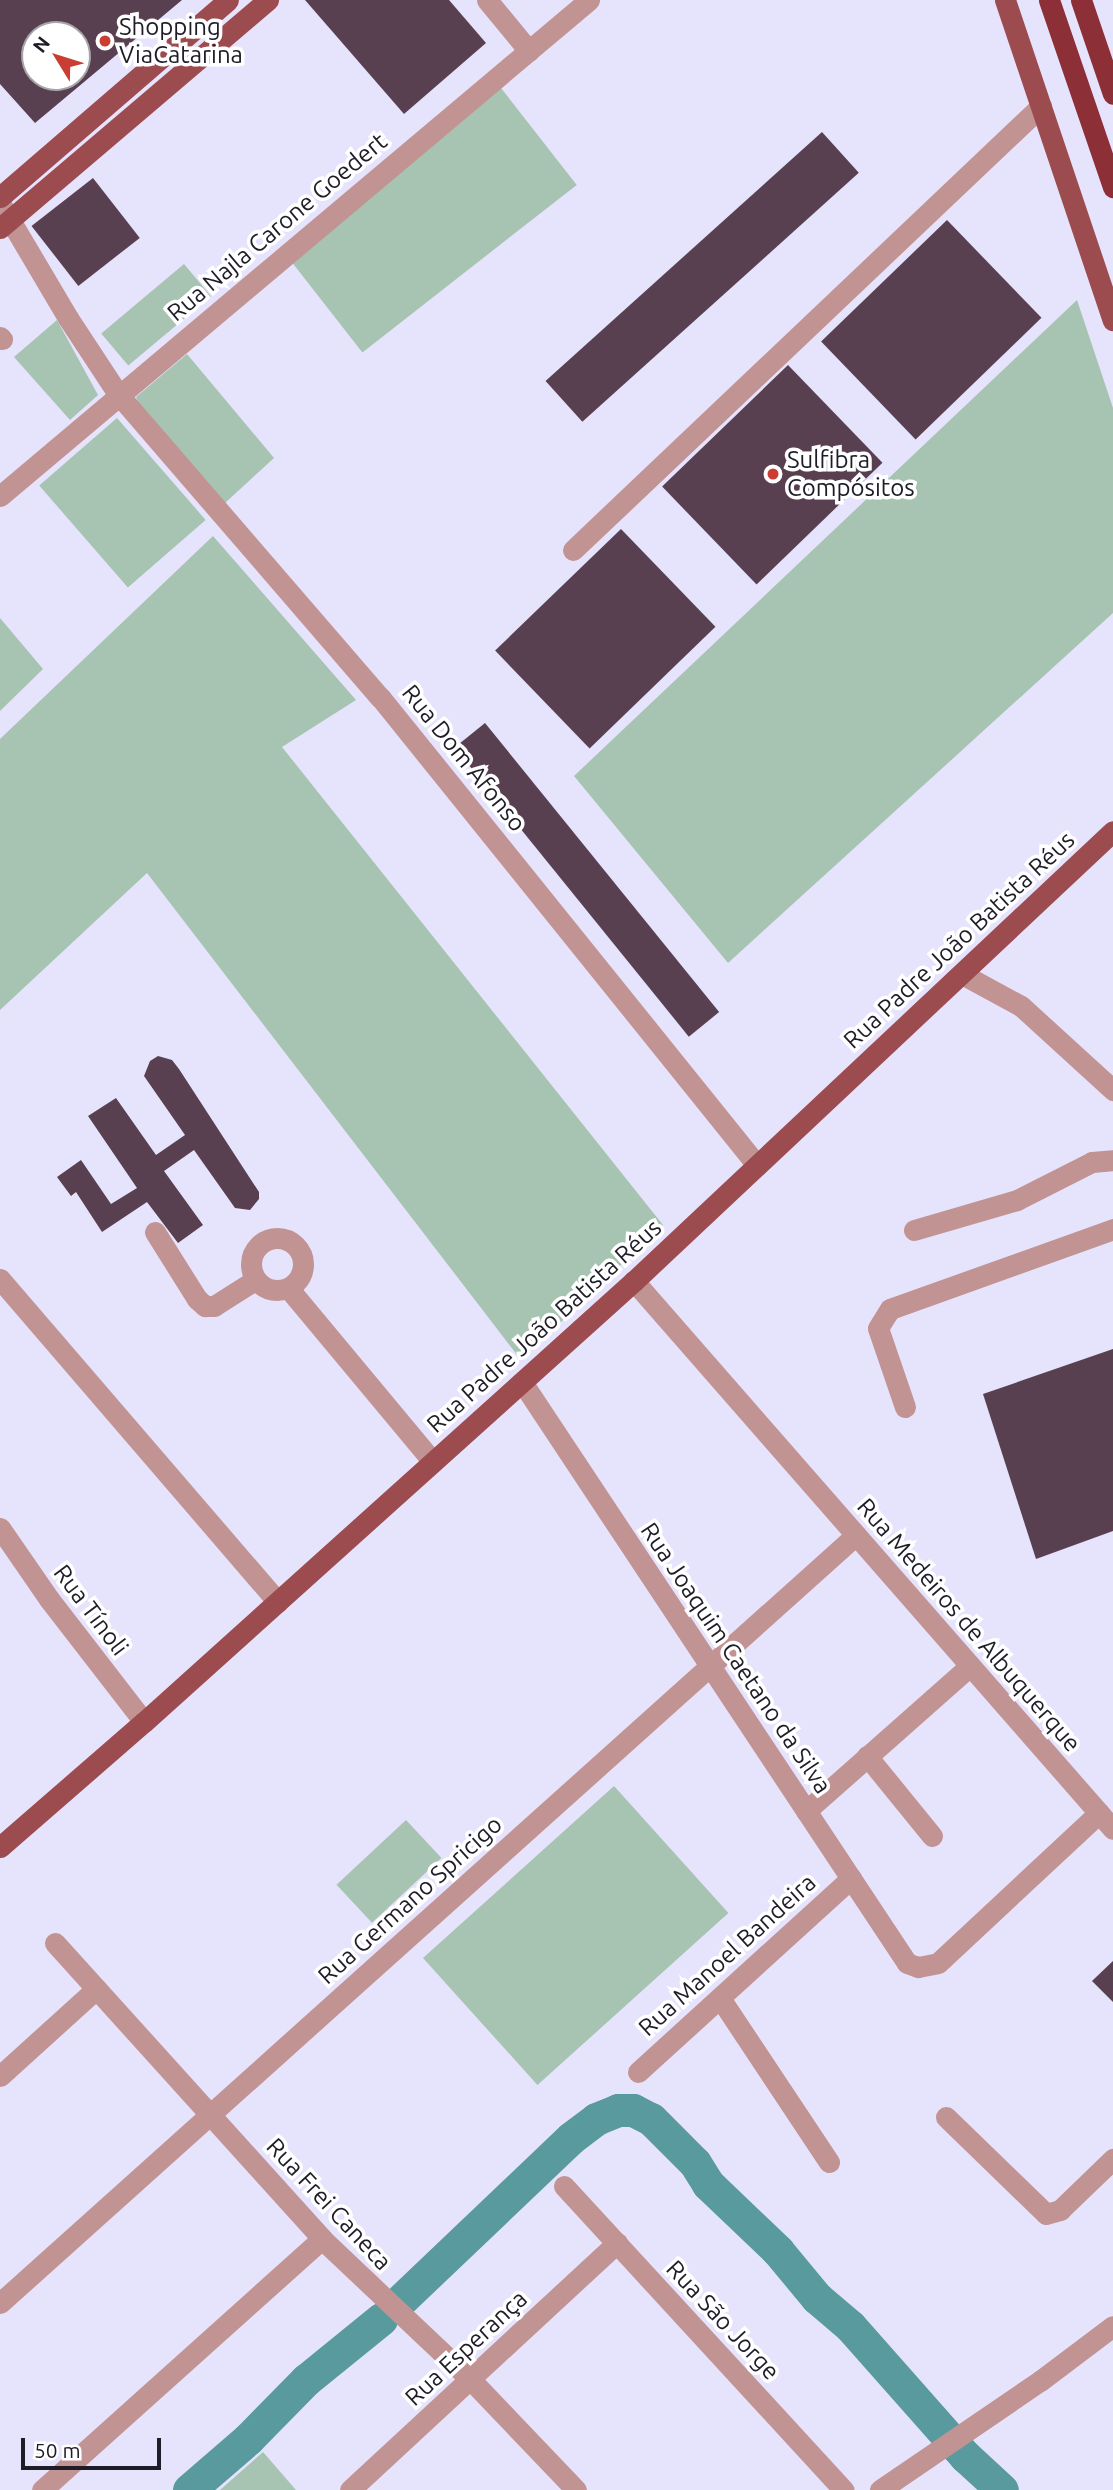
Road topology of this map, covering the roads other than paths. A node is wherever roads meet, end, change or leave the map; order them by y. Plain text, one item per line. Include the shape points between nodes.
1 (228, 0) edge
2 (268, 0) edge
3 (487, 0) edge
4 (589, 0) edge
5 (1006, 0) edge
6 (1049, 0) edge
7 (1081, 0) edge
8 (529, 51) junction
9 (1113, 94) edge
10 (1041, 106) junction
11 (1113, 187) edge
12 (0, 197) edge
13 (3, 217) edge
14 (1113, 320) edge
15 (118, 394) junction
16 (0, 496) edge
17 (573, 550) dead end
18 (1113, 831) edge
19 (962, 974) junction
20 (1113, 1090) edge
21 (1113, 1160) edge
22 (757, 1165) junction
23 (1113, 1229) edge
24 (914, 1230) dead end
25 (155, 1232) dead end
26 (0, 1279) edge
27 (255, 1280) junction
28 (634, 1281) junction
29 (289, 1289) junction
30 (522, 1382) junction
31 (905, 1407) dead end
32 (433, 1462) junction
33 (0, 1528) edge
34 (856, 1535) junction
35 (278, 1602) junction
36 (970, 1666) junction
37 (709, 1667) junction
38 (144, 1722) junction
39 (867, 1756) junction
40 (806, 1811) junction
41 (1106, 1821) edge
42 (932, 1836) dead end
43 (0, 1847) edge
44 (851, 1878) junction
45 (55, 1943) dead end
46 (907, 1963) joint
47 (96, 1989) junction
48 (720, 1998) junction
49 (638, 2072) dead end
50 (0, 2076) edge
51 (210, 2115) junction
52 (946, 2117) dead end
53 (1113, 2159) edge
54 (829, 2162) dead end
55 (564, 2186) dead end
56 (322, 2239) junction
57 (617, 2244) junction
58 (0, 2303) edge
59 (1113, 2326) edge
60 (471, 2380) junction
61 (888, 2488) edge
62 (42, 2490) edge
63 (350, 2490) edge
64 (576, 2490) edge
65 (844, 2490) edge

1 - 12 main road
2 - 13 main road
3 - 8 street
4 - 8 street, Rua Najla Carone Goedert
5 - 10 main road
6 - 11 highway
7 - 9 highway
8 - 15 street, Rua Najla Carone Goedert
10 - 14 main road
10 - 17 street
13 - 15 street, Rua Dom Afonso
15 - 16 street, Rua Najla Carone Goedert
15 - 22 street, Rua Dom Afonso via 380,697
18 - 19 main road, Rua Padre João Batista Réus
19 - 20 street via 1021,1006
19 - 22 main road, Rua Padre João Batista Réus
21 - 24 street via 1091,1162 1017,1200
22 - 28 main road, Rua Padre João Batista Réus
23 - 31 street via 890,1309 878,1328
25 - 27 street via 205,1306 214,1306
26 - 35 street
27 - 29 street via 270,1291
27 - 29 street via 250,1265 255,1249 268,1239 284,1238 298,1247 304,1262 301,1278
28 - 30 main road, Rua Padre João Batista Réus
28 - 34 street, Rua Medeiros de Albuquerque
29 - 32 street
30 - 32 main road, Rua Padre João Batista Réus
30 - 37 street, Rua Joaquim Caetano da Silva
32 - 35 main road, Rua Padre João Batista Réus
33 - 38 street, Rua Tínoli via 48,1599
34 - 36 street, Rua Medeiros de Albuquerque
34 - 37 street, Rua Germano Spricigo
35 - 38 main road, Rua Padre João Batista Réus
36 - 39 street
36 - 41 street, Rua Medeiros de Albuquerque
37 - 40 street, Rua Joaquim Caetano da Silva
37 - 51 street, Rua Germano Spricigo
38 - 43 main road, Rua Padre João Batista Réus
39 - 40 street
39 - 42 street
40 - 44 street, Rua Joaquim Caetano da Silva
41 - 46 street, Rua Medeiros de Albuquerque via 937,1963 918,1967
44 - 46 street, Rua Joaquim Caetano da Silva
44 - 48 street, Rua Manoel Bandeira
45 - 47 street, Rua Frei Caneca
47 - 50 street
47 - 51 street, Rua Frei Caneca
48 - 49 street, Rua Manoel Bandeira
48 - 54 street
51 - 56 street, Rua Frei Caneca
51 - 58 street, Rua Germano Spricigo
52 - 53 street via 1046,2214 1060,2210
55 - 57 street, Rua São Jorge
56 - 60 street, Rua Frei Caneca
56 - 62 street
57 - 60 street, Rua Esperança
57 - 65 street, Rua São Jorge
59 - 61 street
60 - 63 street, Rua Esperança
60 - 64 street, Rua Frei Caneca

